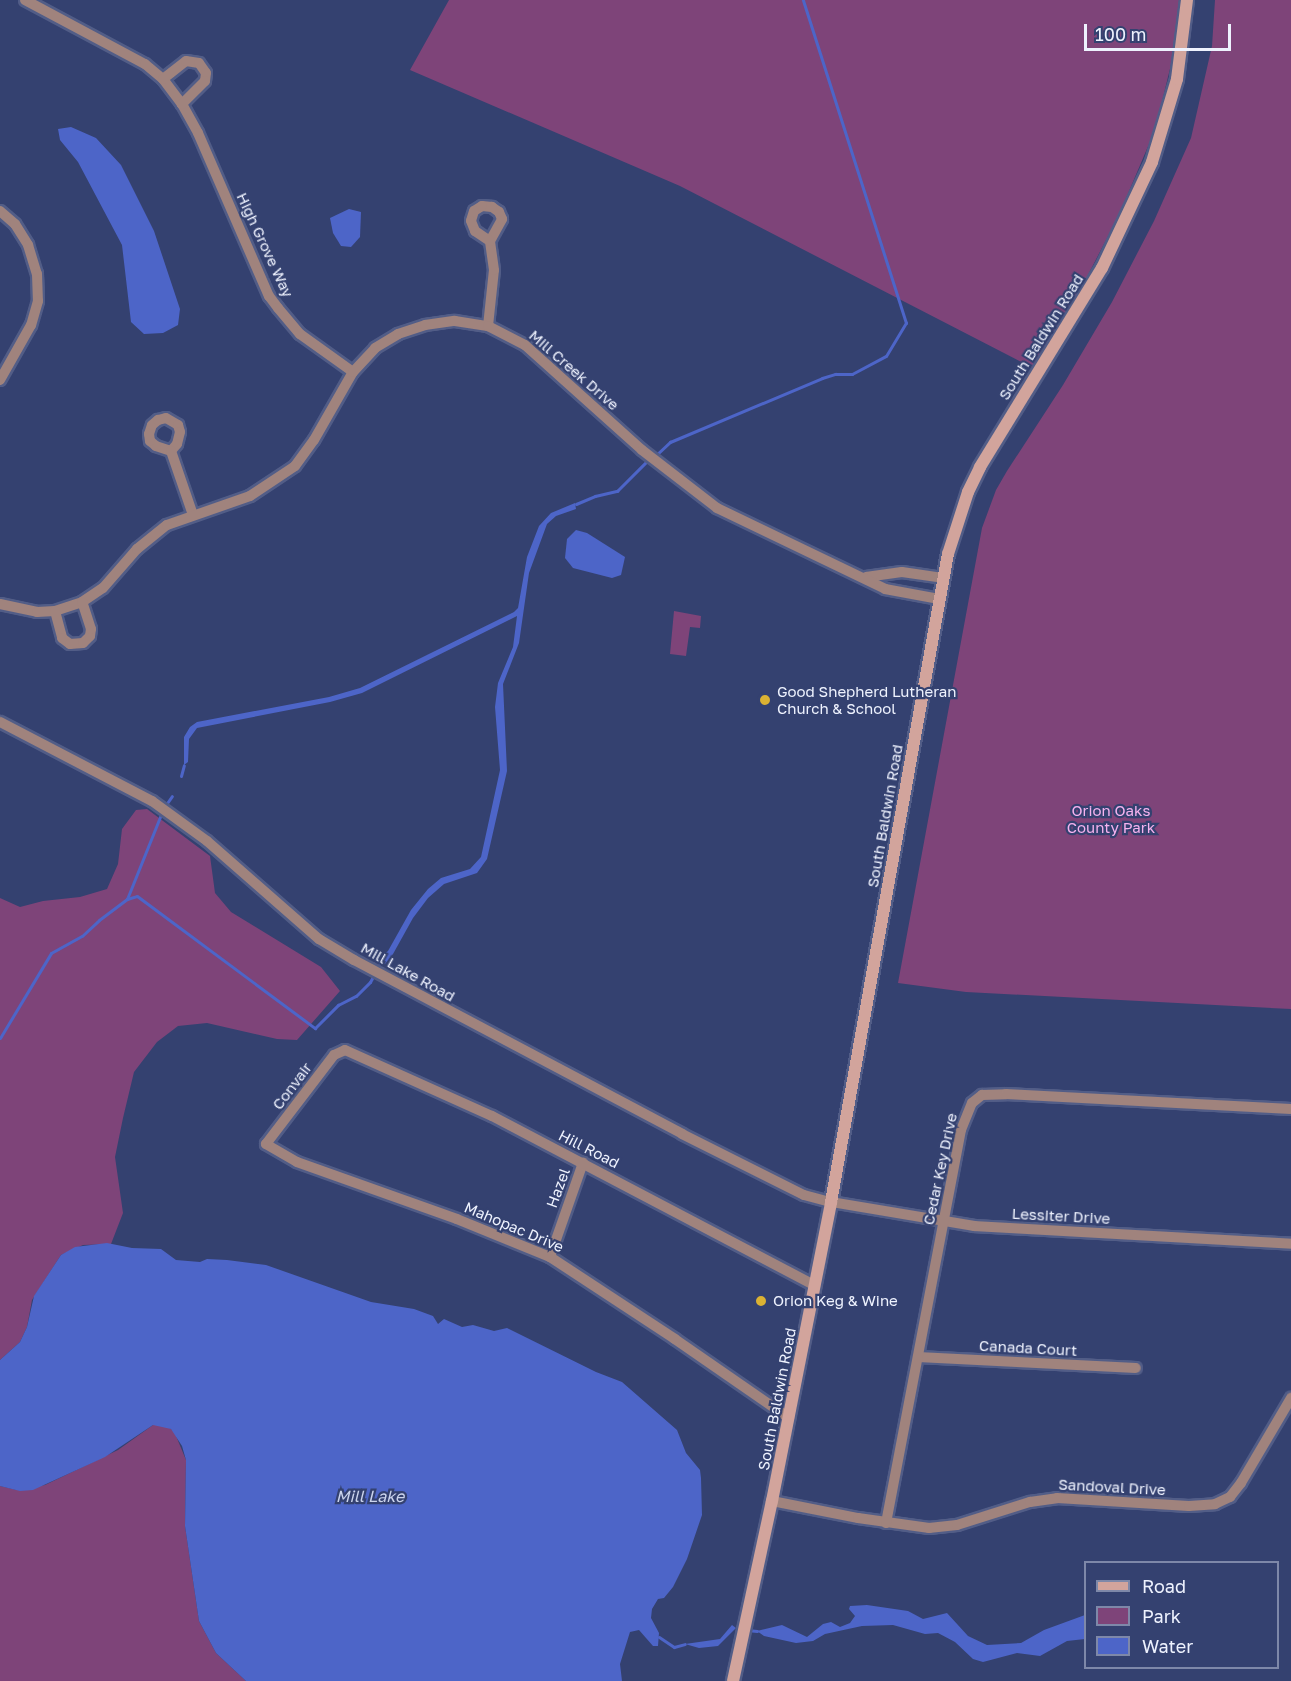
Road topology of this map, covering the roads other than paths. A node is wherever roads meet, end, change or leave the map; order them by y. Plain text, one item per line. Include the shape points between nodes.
1 (25, 0) edge
2 (1187, 0) edge
3 (163, 79) junction
4 (182, 104) junction
5 (0, 211) edge
6 (490, 241) dead end
7 (488, 326) junction
8 (353, 372) junction
9 (0, 380) edge
10 (171, 451) dead end
11 (193, 515) junction
12 (866, 578) junction
13 (943, 578) junction
14 (939, 599) junction
15 (82, 602) junction
16 (0, 604) edge
17 (55, 611) junction
18 (0, 722) edge
19 (345, 1050) joint
20 (1291, 1109) edge
21 (266, 1144) joint
22 (583, 1163) junction
23 (831, 1202) junction
24 (944, 1221) junction
25 (1291, 1244) edge
26 (550, 1257) junction
27 (814, 1285) junction
28 (918, 1357) junction
29 (1136, 1368) dead end
30 (1291, 1398) edge
31 (789, 1418) junction
32 (772, 1501) junction
33 (886, 1523) junction
34 (733, 1681) edge

1 - 3 street, High Grove Way via 145,64
2 - 13 main road, South Baldwin Road via 1177,79 1152,162 1102,268 980,467 956,529
3 - 4 street, High Grove Way
3 - 4 street via 186,61 199,63 206,81
4 - 8 street, High Grove Way via 269,296 300,334
5 - 9 street via 15,224 28,245 37,274 38,301 31,325
6 - 7 street via 494,270
7 - 8 street, Mill Creek Drive via 454,321 425,325 375,348
7 - 12 street, Mill Creek Drive via 525,345 693,492 737,518
8 - 11 street, Mill Creek Drive via 295,466 250,495
10 - 11 street
11 - 15 street, Mill Creek Drive via 162,528 137,549 103,588
12 - 13 street via 902,572
12 - 14 street, Mill Creek Drive via 885,589
13 - 14 main road, South Baldwin Road
14 - 23 main road, South Baldwin Road
15 - 17 street, Mill Creek Drive
15 - 17 street via 91,628 83,643 70,644 62,638
16 - 17 street, Mill Creek Drive via 37,612
18 - 23 street, Mill Lake Road via 152,801 207,841 319,939 354,960 766,1177 804,1195
19 - 21 street, Convair via 334,1055
19 - 22 street, Hill Road via 492,1116
20 - 24 street, Cedar Key Drive via 982,1095 965,1115
21 - 26 street, Mahopac Drive via 297,1162
22 - 26 street, Hazel
22 - 27 street, Hill Road
23 - 24 street, Lessiter Drive
23 - 27 main road, South Baldwin Road
24 - 25 street, Lessiter Drive via 981,1227
24 - 28 street, Cedar Key Drive
26 - 31 street, Mahopac Drive
27 - 31 main road, South Baldwin Road
28 - 29 street, Canada Court
28 - 33 street, Cedar Key Drive
30 - 33 street, Sandoval Drive via 1241,1483 1230,1497 1215,1504 1057,1498 1030,1502 957,1525 929,1528
31 - 32 main road, South Baldwin Road
32 - 33 street, Sandoval Drive
32 - 34 main road, South Baldwin Road

